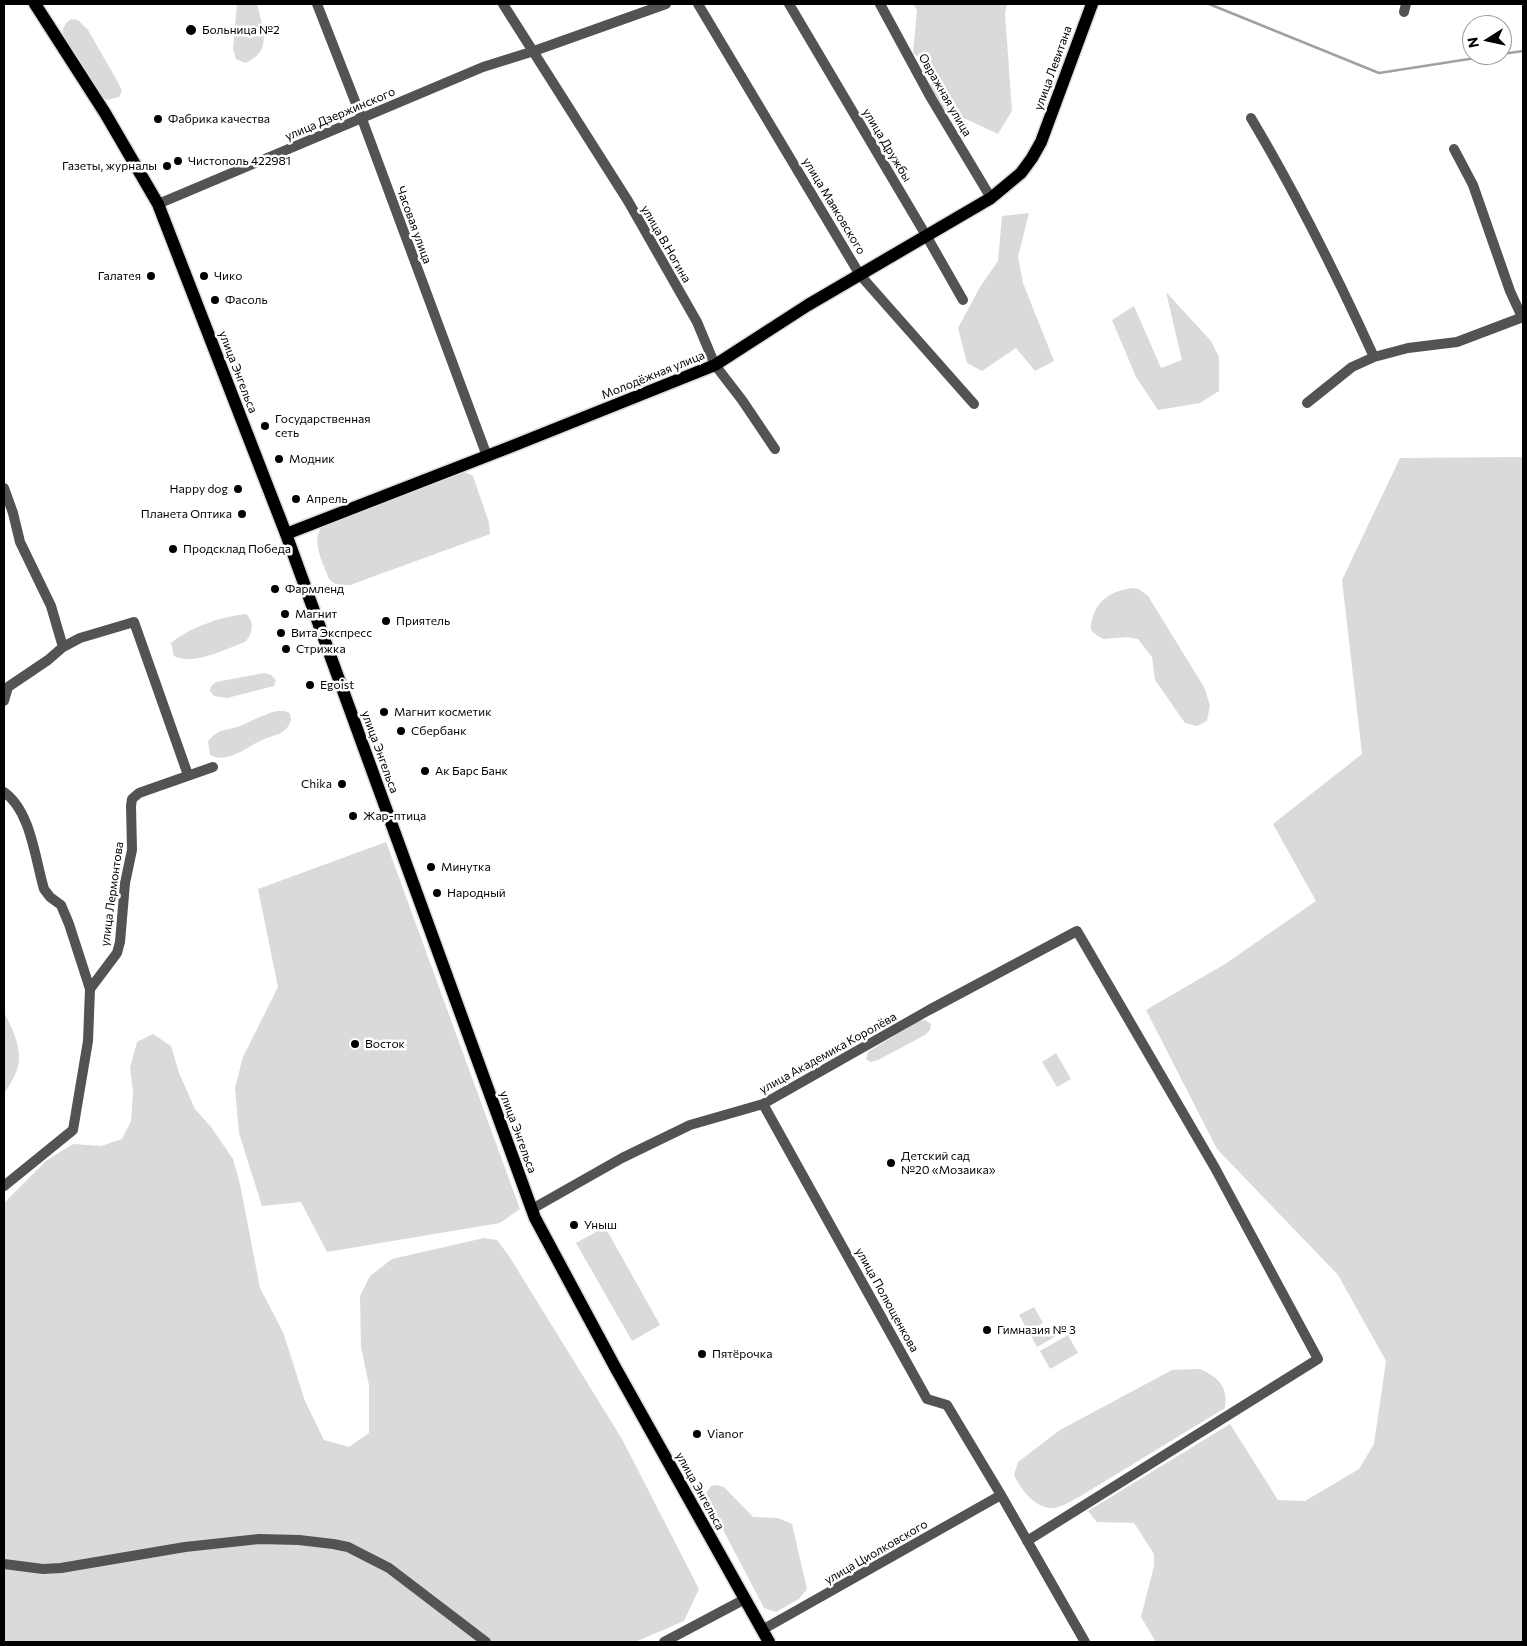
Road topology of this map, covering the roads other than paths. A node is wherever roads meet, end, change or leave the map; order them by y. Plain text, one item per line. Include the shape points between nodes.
1 (35, 4) edge
2 (317, 4) edge
3 (503, 4) edge
4 (666, 4) edge
5 (698, 4) edge
6 (789, 4) edge
7 (880, 4) edge
8 (1092, 4) edge
9 (534, 52) junction
10 (1251, 118) dead end
11 (362, 119) junction
12 (1041, 142) joint
13 (1454, 149) dead end
14 (991, 198) junction
15 (158, 204) junction
16 (927, 237) junction
17 (860, 275) junction
18 (963, 300) dead end
19 (1523, 317) edge
20 (1374, 358) junction
21 (715, 365) junction
22 (1307, 403) dead end
23 (974, 404) dead end
24 (775, 449) dead end
25 (486, 456) junction
26 (4, 488) edge
27 (286, 534) junction
28 (63, 647) junction
29 (6, 687) edge
30 (4, 700) edge
31 (213, 767) dead end
32 (188, 775) junction
33 (4, 792) edge
34 (90, 989) junction
35 (763, 1104) junction
36 (4, 1186) edge
37 (532, 1209) junction
38 (1001, 1494) junction
39 (1027, 1541) junction
40 (4, 1564) edge
41 (745, 1599) junction
42 (762, 1630) junction
43 (486, 1642) edge
44 (664, 1642) edge
45 (769, 1642) edge
46 (1085, 1642) edge

1 - 15 main road, улица Энгельса via 105,113
2 - 11 street, Часовая улица
3 - 9 street, улица В.Ногина
4 - 9 street, улица Дзержинского
5 - 17 street, улица Маяковского
6 - 16 street, улица Дружбы
7 - 14 street, Овражная улица
8 - 12 main road, улица Левитана
9 - 11 street, улица Дзержинского via 483,67
9 - 21 street, улица В.Ногина via 632,208 697,322
10 - 20 street via 1340,283
11 - 15 street, улица Дзержинского
11 - 25 street, Часовая улица
12 - 14 main road, Молодёжная улица via 1021,173
13 - 19 street via 1473,185 1510,291
14 - 16 main road, Молодёжная улица
15 - 27 main road, улица Энгельса
16 - 17 main road, Молодёжная улица
16 - 18 street, улица Дружбы
17 - 21 main road, Молодёжная улица
17 - 23 street, улица Маяковского
19 - 20 street via 1457,342 1408,348
20 - 22 street via 1352,367
21 - 24 street, улица В.Ногина
21 - 25 main road, Молодёжная улица
25 - 27 main road, Молодёжная улица
26 - 28 street via 20,542 51,606
27 - 37 main road, улица Энгельса
28 - 29 street
28 - 32 street via 80,638 134,622
29 - 30 street
31 - 32 street, улица Лермонтова
32 - 34 street, улица Лермонтова via 139,793 132,799 132,850 124,883 120,942 117,953
33 - 34 street via 24,817 44,889 61,905 67,918
34 - 36 street via 88,1041 73,1130
35 - 37 street, улица Академика Королёва via 690,1125 622,1158
35 - 38 street, улица Полющенкова via 927,1399 947,1405
35 - 39 street, улица Академика Королёва via 1077,931 1215,1168 1318,1359
37 - 41 main road, улица Энгельса via 615,1367
38 - 39 street, улица Полющенкова
38 - 42 street, улица Циолковского
39 - 46 street, улица Полющенкова
40 - 43 street via 61,1568 185,1547 259,1539 333,1544 348,1547 389,1568
41 - 42 main road, улица Энгельса
41 - 44 street
42 - 45 main road, улица Энгельса

